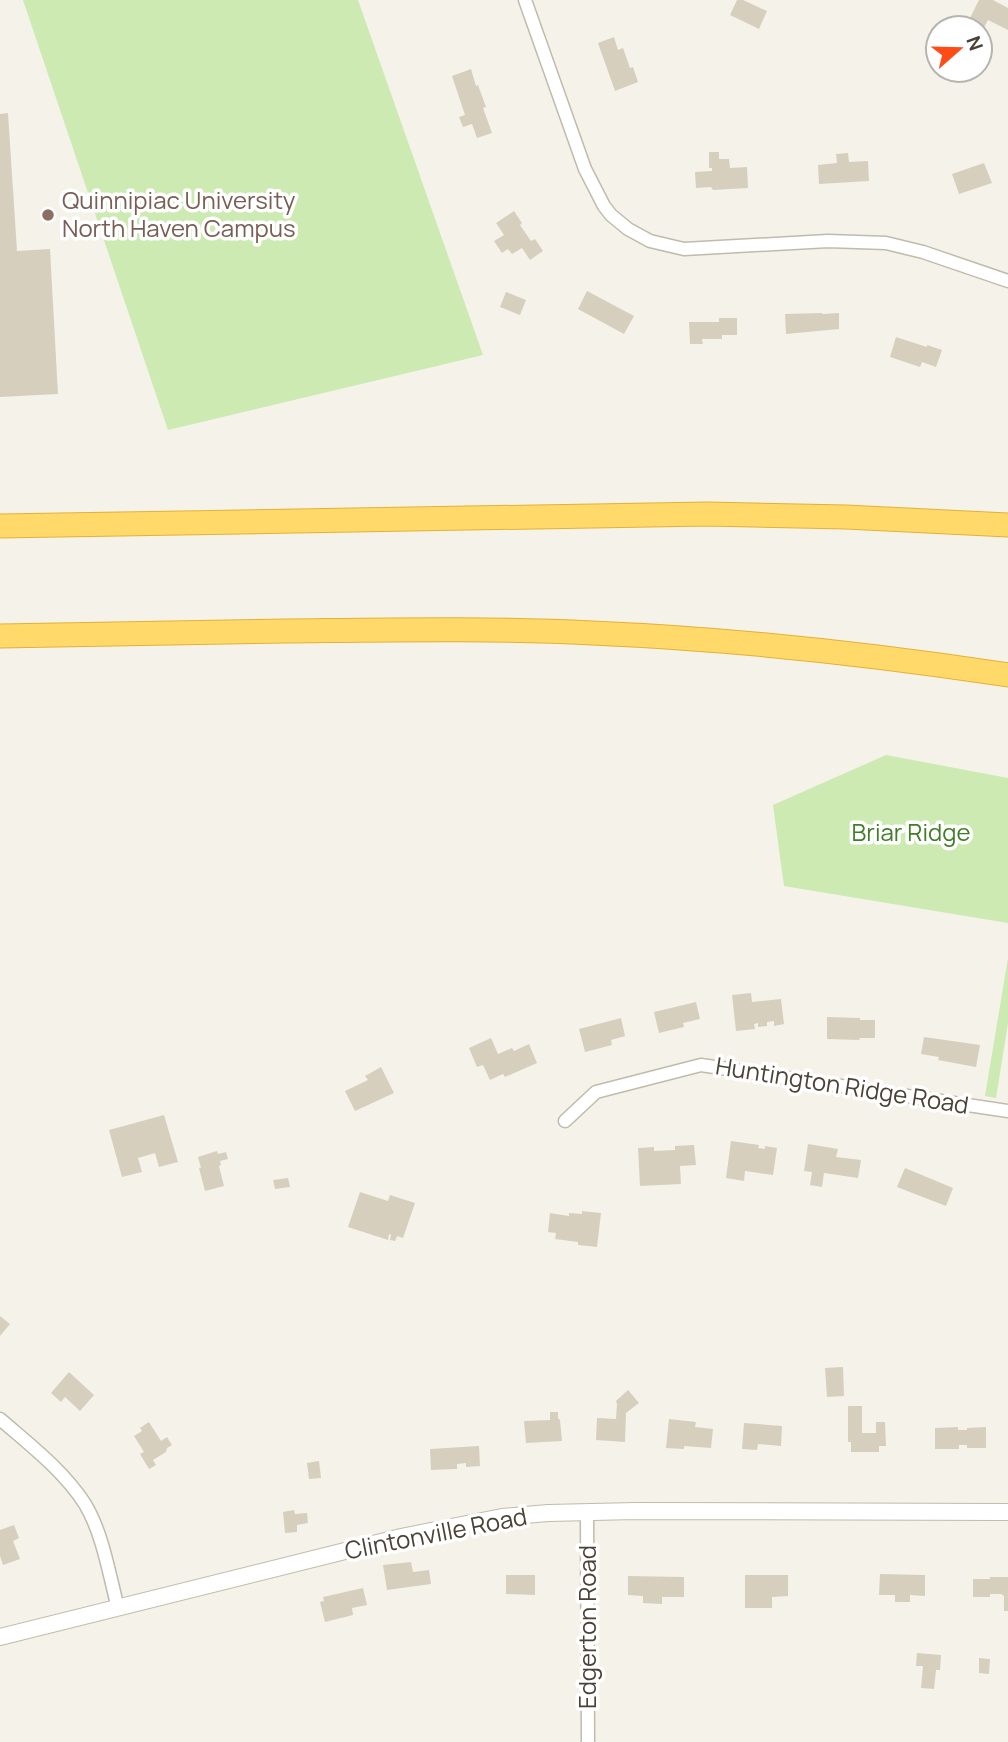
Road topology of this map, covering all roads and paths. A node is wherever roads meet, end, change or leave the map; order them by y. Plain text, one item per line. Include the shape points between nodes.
1 (525, 0) edge
2 (1008, 281) edge
3 (1008, 525) edge
4 (0, 526) edge
5 (0, 636) edge
6 (1008, 676) edge
7 (1008, 1111) edge
8 (565, 1121) dead end
9 (0, 1419) edge
10 (1008, 1511) edge
11 (587, 1512) junction
12 (118, 1608) junction
13 (0, 1637) edge
14 (588, 1742) edge

1 - 2 street via 585,169 604,206 628,229 650,241 684,249 828,241 886,243
3 - 4 highway via 695,514
5 - 6 highway via 578,632 785,646
7 - 8 street, Huntington Ridge Road via 701,1065 596,1092
9 - 12 street via 71,1484 86,1506
10 - 11 street, Clintonville Road
11 - 12 street, Clintonville Road via 502,1517 450,1526
11 - 14 street, Edgerton Road
12 - 13 street, Clintonville Road

